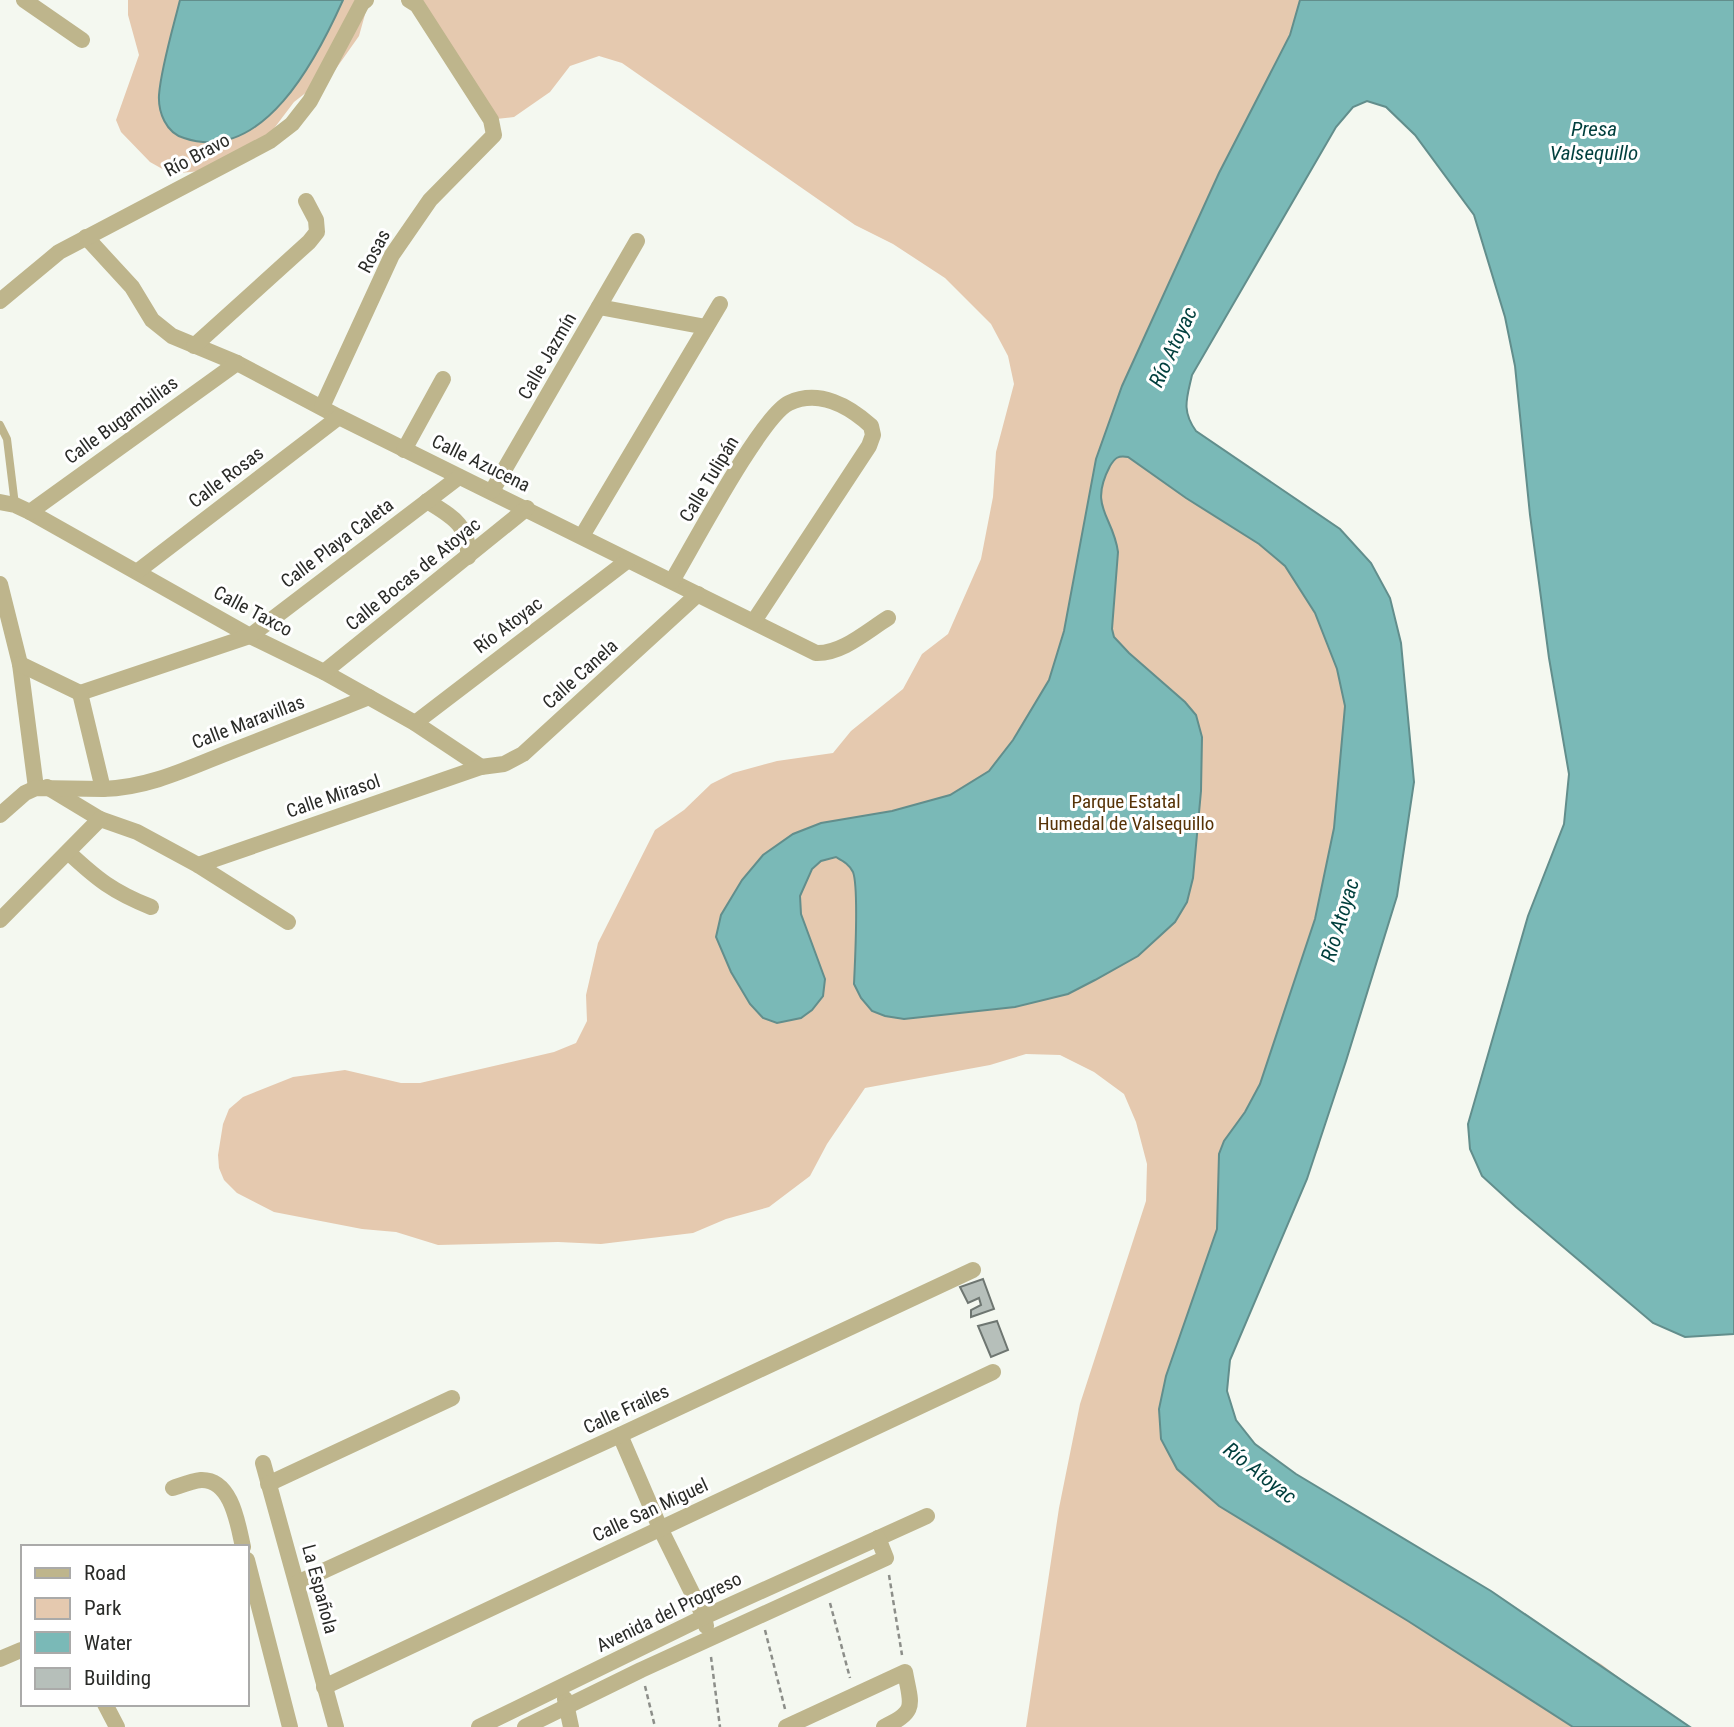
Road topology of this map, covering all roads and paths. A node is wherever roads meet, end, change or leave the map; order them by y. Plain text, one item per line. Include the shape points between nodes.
1 (24, 0) edge
2 (366, 0) edge
3 (409, 0) edge
4 (82, 40) dead end
5 (306, 201) dead end
6 (86, 237) junction
7 (637, 241) dead end
8 (0, 301) edge
9 (720, 304) dead end
10 (599, 306) junction
11 (706, 327) junction
12 (194, 346) junction
13 (237, 363) junction
14 (443, 379) dead end
15 (322, 408) junction
16 (339, 417) junction
17 (0, 425) edge
18 (404, 450) junction
19 (459, 477) junction
20 (492, 491) junction
21 (427, 501) junction
22 (15, 506) edge
23 (527, 509) junction
24 (582, 536) junction
25 (468, 556) junction
26 (627, 561) junction
27 (138, 571) junction
28 (672, 581) junction
29 (0, 584) edge
30 (698, 594) junction
31 (888, 618) dead end
32 (754, 621) junction
33 (250, 635) junction
34 (20, 664) junction
35 (324, 672) junction
36 (80, 693) junction
37 (369, 697) junction
38 (415, 723) junction
39 (481, 766) junction
40 (42, 788) junction
41 (103, 789) junction
42 (0, 815) edge
43 (100, 818) junction
44 (68, 852) junction
45 (198, 865) junction
46 (151, 906) dead end
47 (0, 920) edge
48 (288, 922) dead end
49 (972, 1270) dead end
50 (993, 1372) dead end
51 (452, 1398) dead end
52 (621, 1435) junction
53 (262, 1463) dead end
54 (268, 1484) junction
55 (173, 1488) dead end
56 (928, 1516) dead end
57 (660, 1528) junction
58 (878, 1538) junction
59 (243, 1545) edge
60 (886, 1558) junction
61 (248, 1564) edge
62 (296, 1583) junction
63 (825, 1587) junction
64 (762, 1616) junction
65 (704, 1617) junction
66 (709, 1639) junction
67 (21, 1650) edge
68 (0, 1659) edge
69 (641, 1670) junction
70 (905, 1672) junction
71 (562, 1686) junction
72 (324, 1687) junction
73 (855, 1694) junction
74 (106, 1706) edge
75 (566, 1707) junction
76 (788, 1726) edge
77 (117, 1727) edge
78 (290, 1727) edge
79 (336, 1727) edge
80 (479, 1727) edge
81 (525, 1727) edge
82 (570, 1727) edge
83 (655, 1727) edge
84 (720, 1727) edge
85 (884, 1727) edge

1 - 4 street
2 - 6 street, Río Bravo via 310,101 292,124 270,141
3 - 15 street, Rosas via 417,5 491,120 494,135 430,200 392,255
5 - 12 street via 317,232
6 - 8 street, Río Bravo via 59,252
6 - 12 street, Calle Azucena via 132,287 160,328
7 - 10 street, Calle Jazmín
9 - 11 street
10 - 11 street
10 - 20 street, Calle Jazmín
11 - 24 street
12 - 13 street, Calle Azucena
13 - 15 street, Calle Azucena
13 - 22 street, Calle Bugambilias
14 - 18 street
15 - 16 street, Calle Azucena
16 - 18 street, Calle Azucena
16 - 27 street, Calle Rosas
17 - 22 lane via 7,439
18 - 19 street, Calle Azucena
19 - 20 street, Calle Azucena
19 - 21 street, Calle Playa Caleta
20 - 23 street, Calle Azucena
21 - 25 street via 453,517 463,530
21 - 33 street, Calle Playa Caleta
22 - 27 street, Calle Taxco
23 - 24 street, Calle Azucena
23 - 25 street, Calle Bocas de Atoyac
24 - 26 street, Calle Azucena
25 - 35 street, Calle Bocas de Atoyac
26 - 28 street, Calle Azucena
26 - 38 street, Río Atoyac
27 - 33 street, Calle Taxco
28 - 30 street, Calle Azucena
28 - 32 street, Calle Tulipán via 766,425 788,403 820,397 834,401 865,420 873,435
29 - 34 street
30 - 32 street, Calle Azucena
30 - 39 street, Calle Canela via 523,754 504,764
31 - 32 street, Calle Azucena via 826,653 816,653
33 - 35 street, Calle Taxco
33 - 36 street, Calle Playa Caleta
34 - 36 street
34 - 40 street
35 - 37 street, Calle Taxco
36 - 41 street
37 - 38 street, Calle Taxco
37 - 41 street, Calle Maravillas via 141,785
38 - 39 street, Calle Taxco
39 - 45 street, Calle Mirasol
40 - 41 street, Calle Maravillas
40 - 42 street via 25,793
40 - 43 street
43 - 44 street
43 - 45 street
44 - 46 street via 99,881
44 - 47 street
45 - 48 street
49 - 52 street, Calle Frailes
50 - 57 street, Calle San Miguel
51 - 54 street
52 - 57 street
52 - 62 street, Calle Frailes
53 - 54 street, La Española
54 - 62 street, La Española
55 - 59 street via 203,1480 219,1486 233,1505
56 - 58 street, Avenida del Progreso
57 - 65 street
57 - 72 street, Calle San Miguel
58 - 60 street
58 - 65 street, Avenida del Progreso
60 - 63 street, Avenida del Progreso
60 - 70 path
61 - 78 street
62 - 72 street, La Española
63 - 64 street, Avenida del Progreso
63 - 73 path
64 - 66 street, Avenida del Progreso
64 - 76 path
65 - 66 street
65 - 71 street, Avenida del Progreso
66 - 69 street, Avenida del Progreso
66 - 84 path
67 - 68 street
69 - 75 street, Avenida del Progreso
69 - 83 path
70 - 73 street
70 - 85 street via 909,1710 904,1718
71 - 75 street
71 - 80 street, Avenida del Progreso
72 - 79 street, La Española
73 - 76 street
74 - 77 street
75 - 81 street, Avenida del Progreso
75 - 82 street

